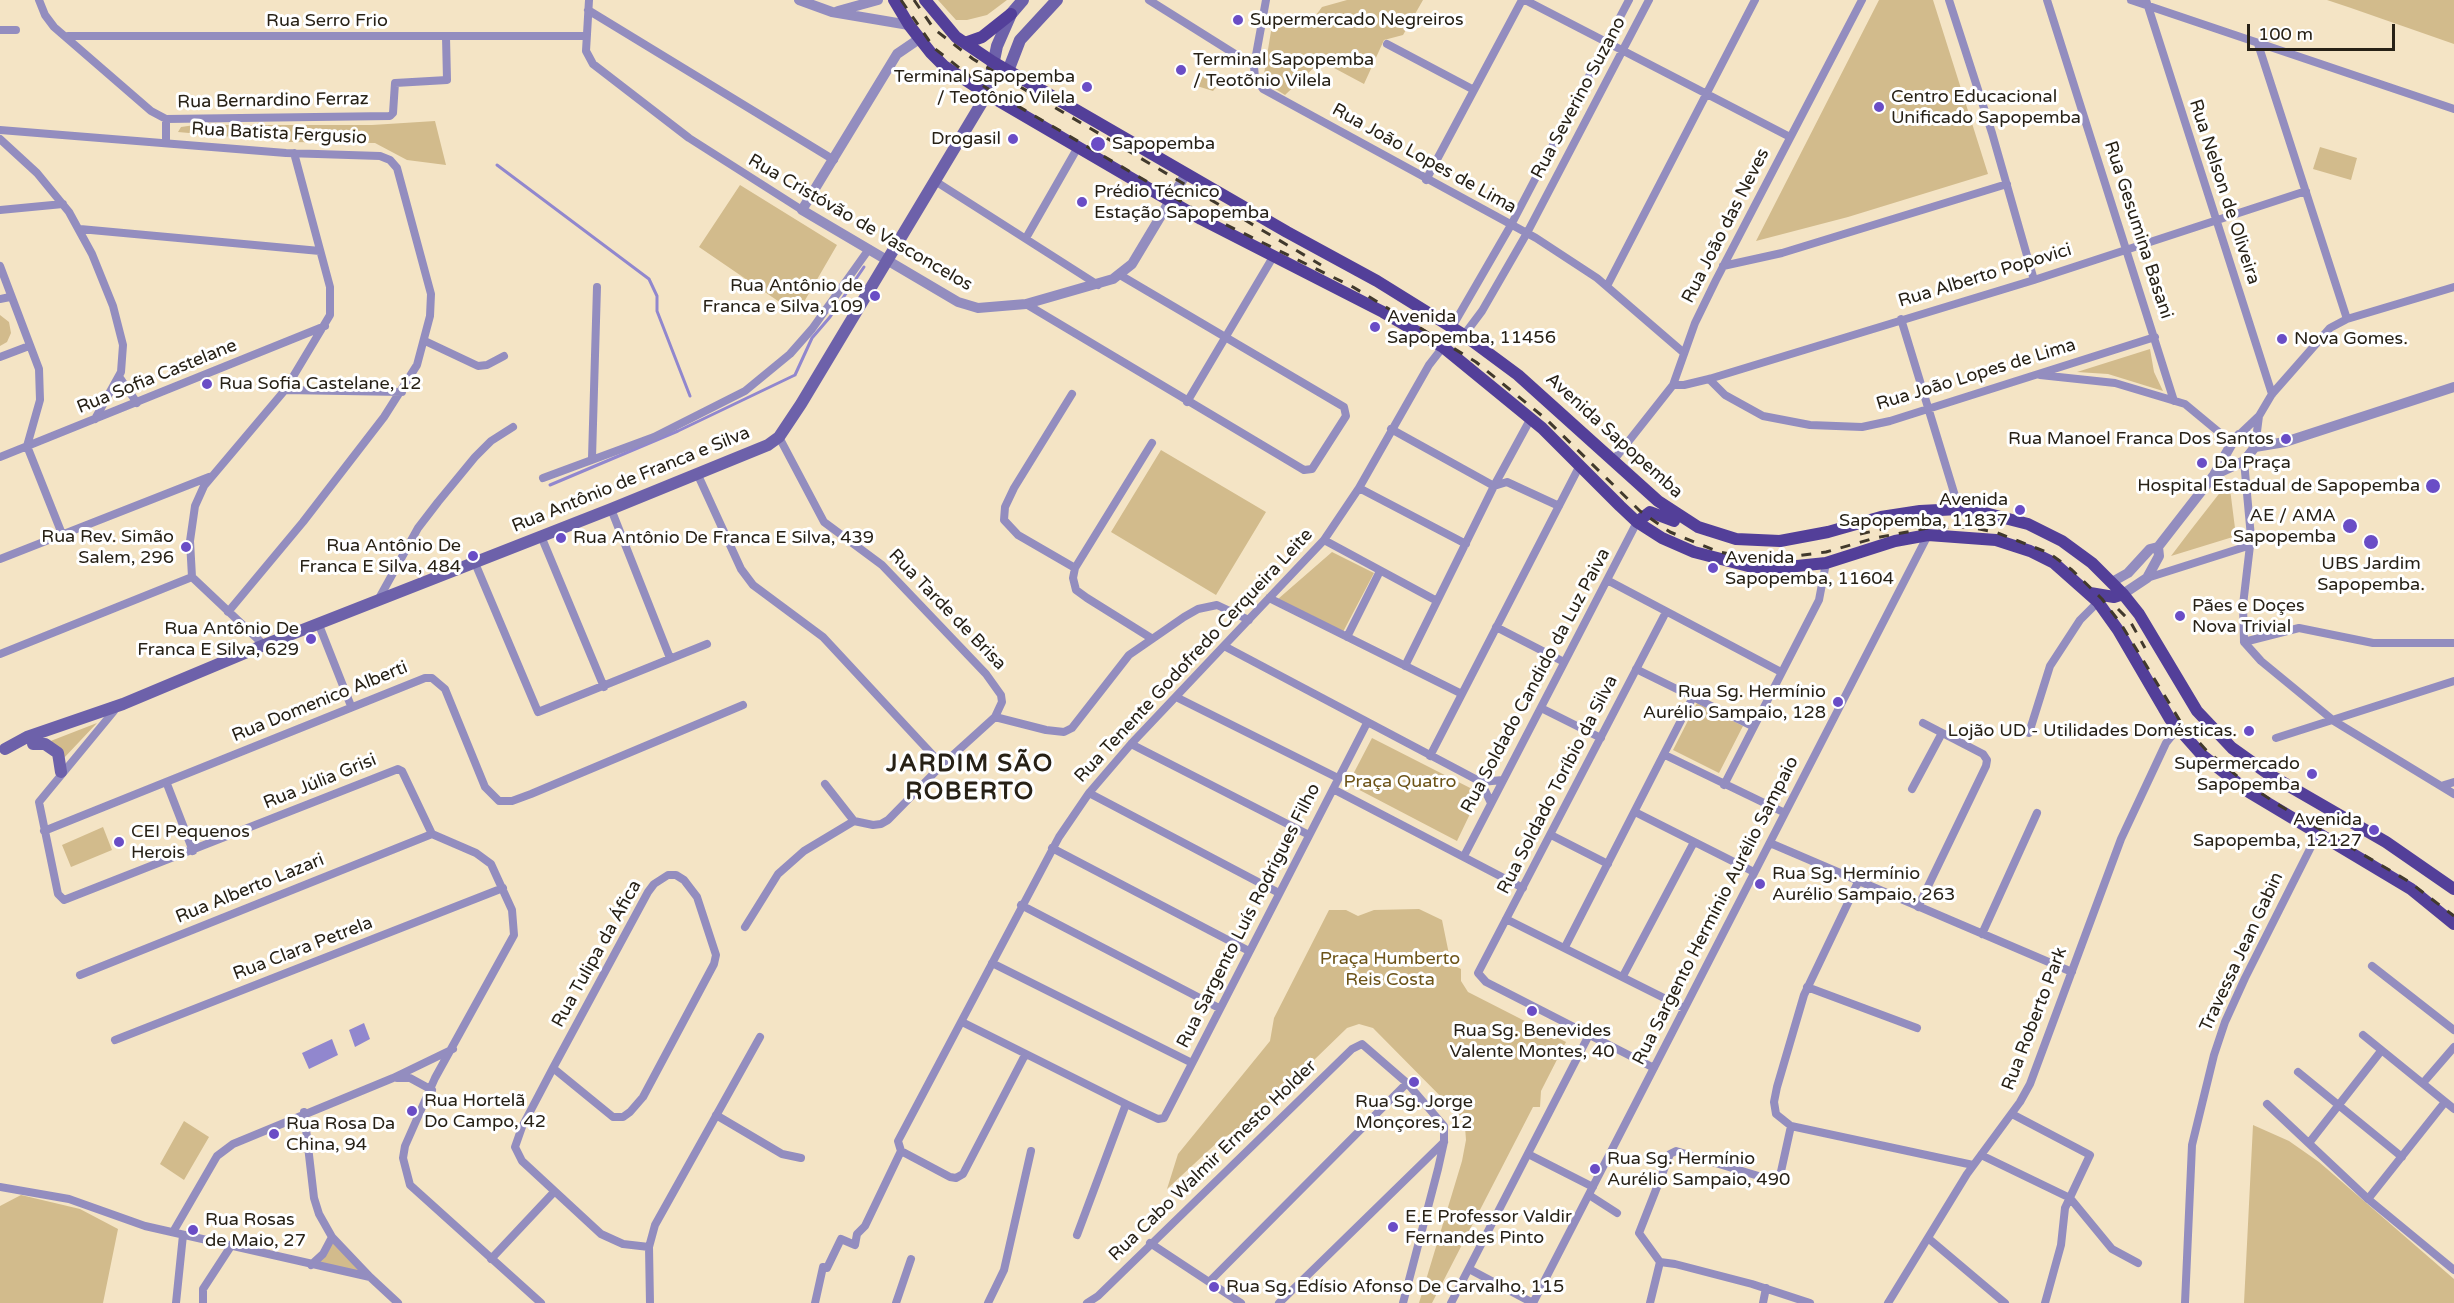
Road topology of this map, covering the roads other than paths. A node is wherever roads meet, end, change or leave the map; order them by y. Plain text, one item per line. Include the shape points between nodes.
1 (39, 0) edge
2 (589, 0) edge
3 (800, 0) edge
4 (878, 0) edge
5 (894, 0) edge
6 (1023, 0) edge
7 (1057, 0) edge
8 (1149, 0) edge
9 (1266, 0) edge
10 (1523, 0) edge
11 (1629, 0) edge
12 (1649, 0) edge
13 (1755, 0) edge
14 (1862, 0) edge
15 (1949, 0) edge
16 (2047, 0) edge
17 (2131, 0) edge
18 (926, 2) edge
19 (2146, 3) edge
20 (588, 10) junction
21 (832, 12) junction
22 (1011, 14) junction
23 (909, 26) junction
24 (0, 30) edge
25 (16, 30) dead end
26 (68, 36) junction
27 (586, 36) junction
28 (446, 37) junction
29 (919, 39) junction
30 (965, 43) junction
31 (1387, 44) dead end
32 (1606, 44) junction
33 (2258, 44) junction
34 (1622, 51) junction
35 (993, 63) junction
36 (1254, 66) junction
37 (1008, 71) junction
38 (1473, 90) junction
39 (987, 94) junction
40 (1706, 94) junction
41 (2454, 109) edge
42 (166, 119) junction
43 (0, 130) edge
44 (1790, 137) junction
45 (0, 139) edge
46 (166, 144) junction
47 (1078, 147) junction
48 (294, 153) junction
49 (834, 160) junction
50 (1186, 174) junction
51 (1426, 180) junction
52 (935, 181) junction
53 (2007, 184) junction
54 (2306, 191) junction
55 (1170, 201) junction
56 (63, 204) junction
57 (0, 210) edge
58 (802, 210) junction
59 (2216, 219) junction
60 (1511, 225) junction
61 (80, 229) junction
62 (1527, 234) junction
63 (1026, 238) junction
64 (870, 249) junction
65 (2126, 249) junction
66 (320, 251) junction
67 (1273, 257) junction
68 (888, 260) junction
69 (0, 266) edge
70 (1723, 266) junction
71 (1120, 275) junction
72 (2034, 280) junction
73 (1098, 285) junction
74 (1607, 286) junction
75 (597, 287) dead end
76 (2454, 287) edge
77 (10, 297) junction
78 (0, 298) edge
79 (1026, 304) junction
80 (1901, 318) junction
81 (2347, 319) junction
82 (326, 326) junction
83 (1452, 327) junction
84 (1464, 335) junction
85 (1226, 337) junction
86 (2155, 337) junction
87 (425, 341) junction
88 (29, 346) junction
89 (1443, 347) junction
90 (1684, 353) junction
91 (504, 356) dead end
92 (0, 357) edge
93 (2032, 375) junction
94 (120, 378) junction
95 (1709, 379) junction
96 (1673, 385) junction
97 (2454, 387) edge
98 (285, 390) junction
99 (402, 392) junction
100 (1072, 394) dead end
101 (2272, 394) junction
102 (2174, 401) junction
103 (1187, 402) junction
104 (136, 403) junction
105 (1929, 408) junction
106 (2259, 416) junction
107 (1531, 418) junction
108 (94, 420) junction
109 (513, 427) dead end
110 (1391, 429) junction
111 (779, 437) junction
112 (2236, 439) junction
113 (1152, 443) dead end
114 (27, 446) junction
115 (2255, 447) junction
116 (0, 457) edge
117 (592, 458) junction
118 (1613, 461) junction
119 (2244, 461) junction
120 (1579, 467) junction
121 (698, 473) junction
122 (2214, 475) junction
123 (210, 476) junction
124 (543, 478) dead end
125 (1494, 486) junction
126 (1359, 488) junction
127 (1559, 507) junction
128 (611, 509) junction
129 (1959, 509) junction
130 (1686, 521) junction
131 (1637, 522) junction
132 (62, 534) junction
133 (1928, 535) junction
134 (541, 536) junction
135 (1324, 540) junction
136 (1466, 544) junction
137 (2251, 545) junction
138 (2158, 547) junction
139 (0, 559) edge
140 (475, 562) junction
141 (1826, 563) junction
142 (1075, 568) junction
143 (1380, 571) junction
144 (192, 578) junction
145 (2146, 578) junction
146 (1607, 580) junction
147 (2112, 582) junction
148 (2089, 592) junction
149 (2123, 594) junction
150 (1269, 598) junction
151 (1437, 601) junction
152 (2098, 602) junction
153 (376, 603) junction
154 (228, 612) junction
155 (1666, 612) junction
156 (1249, 620) junction
157 (319, 625) junction
158 (1496, 627) junction
159 (1347, 637) junction
160 (1151, 638) junction
161 (2244, 642) junction
162 (2454, 643) edge
163 (707, 644) dead end
164 (264, 645) junction
165 (1224, 646) junction
166 (0, 654) edge
167 (670, 658) junction
168 (1564, 662) junction
169 (1405, 666) junction
170 (1636, 669) junction
171 (1780, 672) junction
172 (2454, 681) edge
173 (604, 687) junction
174 (1462, 694) junction
175 (1694, 696) junction
176 (1176, 697) junction
177 (743, 705) dead end
178 (351, 706) junction
179 (116, 707) junction
180 (1540, 708) junction
181 (995, 717) junction
182 (2334, 721) junction
183 (1367, 723) junction
184 (1923, 723) dead end
185 (1752, 726) junction
186 (2178, 728) junction
187 (1942, 733) junction
188 (2029, 733) dead end
189 (1601, 738) junction
190 (2276, 738) dead end
191 (33, 744) junction
192 (1131, 744) junction
193 (3, 750) edge
194 (1665, 755) junction
195 (1430, 756) junction
196 (942, 765) junction
197 (61, 772) junction
198 (1338, 778) junction
199 (1503, 780) junction
200 (1481, 782) junction
201 (2454, 782) edge
202 (167, 784) junction
203 (825, 784) dead end
204 (1724, 785) junction
205 (2440, 786) junction
206 (1333, 789) junction
207 (1912, 789) dead end
208 (1089, 793) junction
209 (2454, 794) edge
210 (1491, 803) junction
211 (1635, 812) junction
212 (1785, 813) junction
213 (2037, 813) dead end
214 (854, 821) junction
215 (44, 831) junction
216 (2318, 833) junction
217 (432, 834) junction
218 (1309, 835) junction
219 (1551, 835) junction
220 (1694, 842) junction
221 (1770, 843) junction
222 (1052, 849) junction
223 (193, 851) junction
224 (1464, 856) junction
225 (1608, 864) junction
226 (1754, 872) junction
227 (1858, 882) junction
228 (503, 888) junction
229 (1523, 888) junction
230 (2454, 888) edge
231 (1279, 893) junction
232 (1021, 906) junction
233 (1918, 907) junction
234 (1506, 919) junction
235 (2454, 924) edge
236 (745, 927) dead end
237 (1982, 934) junction
238 (1565, 948) junction
239 (1249, 951) junction
240 (992, 963) junction
241 (2372, 966) dead end
242 (2072, 972) junction
243 (80, 975) dead end
244 (1623, 976) junction
245 (1807, 987) junction
246 (1219, 1008) junction
247 (1684, 1008) junction
248 (962, 1022) junction
249 (1917, 1028) dead end
250 (2454, 1030) edge
251 (1588, 1035) junction
252 (2362, 1035) dead end
253 (760, 1036) dead end
254 (116, 1040) dead end
255 (2454, 1047) edge
256 (454, 1048) junction
257 (2381, 1051) junction
258 (1025, 1055) junction
259 (1192, 1064) junction
260 (553, 1068) junction
261 (1654, 1068) junction
262 (2298, 1072) dead end
263 (393, 1078) junction
264 (1407, 1083) junction
265 (2423, 1083) junction
266 (432, 1090) junction
267 (2445, 1102) junction
268 (1126, 1104) junction
269 (2267, 1104) dead end
270 (2338, 1107) junction
271 (2454, 1109) edge
272 (304, 1112) junction
273 (2012, 1114) junction
274 (716, 1115) junction
275 (1791, 1126) junction
276 (1444, 1142) junction
277 (2309, 1143) junction
278 (901, 1150) junction
279 (1031, 1151) dead end
280 (1528, 1154) junction
281 (1981, 1155) junction
282 (2402, 1157) junction
283 (801, 1158) dead end
284 (1973, 1165) junction
285 (0, 1186) edge
286 (1591, 1191) junction
287 (554, 1192) junction
288 (2070, 1198) junction
289 (2368, 1199) junction
290 (1617, 1213) dead end
291 (173, 1232) junction
292 (1077, 1234) dead end
293 (183, 1235) junction
294 (332, 1237) junction
295 (1928, 1238) junction
296 (1150, 1243) junction
297 (231, 1246) junction
298 (649, 1247) junction
299 (491, 1259) junction
300 (911, 1259) dead end
301 (1660, 1262) junction
302 (2138, 1263) dead end
303 (311, 1265) junction
304 (1469, 1269) junction
305 (2454, 1270) edge
306 (370, 1278) junction
307 (1209, 1282) junction
308 (1766, 1288) junction
309 (176, 1303) edge
310 (203, 1303) edge
311 (398, 1303) edge
312 (541, 1303) edge
313 (650, 1303) edge
314 (815, 1303) edge
315 (896, 1303) edge
316 (988, 1303) edge
317 (1087, 1303) edge
318 (1241, 1303) edge
319 (1279, 1303) edge
320 (1403, 1303) edge
321 (1451, 1303) edge
322 (1533, 1303) edge
323 (1650, 1303) edge
324 (1763, 1303) edge
325 (1810, 1303) edge
326 (1888, 1303) edge
327 (2006, 1303) edge
328 (2045, 1303) edge
329 (2185, 1303) edge

1 - 26 street, Rua Bernardino Ferraz via 54,27
2 - 20 street, Rua Cristóvão de Vasconcelos
3 - 21 street
4 - 21 street
5 - 23 main road
6 - 22 main road, Rua Antônio de Franca e Silva
7 - 37 main road via 1020,40
8 - 36 street
9 - 36 street
10 - 32 street
10 - 38 street
11 - 32 street, Rua Severino Suzano
12 - 34 street, Rua Severino Suzano
13 - 40 street
14 - 44 street, Rua João das Neves
15 - 53 street
16 - 65 street, Rua Gesumina Basani
17 - 19 street
18 - 30 main road, Avenida Sapopemba
19 - 33 street
19 - 59 street, Rua Nelson de Oliveira
20 - 27 street, Rua Cristóvão de Vasconcelos
20 - 49 street
21 - 23 street
22 - 30 main road via 982,37
22 - 35 main road, Rua Antônio de Franca e Silva
23 - 29 main road
24 - 25 street
26 - 28 street, Rua Serro Frio
26 - 42 street, Rua Bernardino Ferraz via 151,111
27 - 28 street, Rua Serro Frio
27 - 58 street, Rua Cristóvão de Vasconcelos via 586,51 593,64 689,138
28 - 42 street, Rua Bernardino Ferraz via 447,80 394,83 390,116
29 - 39 main road via 944,66
29 - 49 street via 897,54
30 - 35 main road, Avenida Sapopemba
31 - 38 street
32 - 34 street
32 - 60 street, Rua Severino Suzano
33 - 41 street
33 - 54 street
34 - 40 street
34 - 62 street, Rua Severino Suzano
35 - 37 main road, Avenida Sapopemba
35 - 39 main road, Rua Antônio de Franca e Silva
36 - 51 street, Rua João Lopes de Lima via 1255,78 1263,89
37 - 50 main road, Avenida Sapopemba
38 - 51 street
39 - 47 main road
39 - 52 main road, Rua Antônio de Franca e Silva
40 - 44 street
40 - 74 street
42 - 46 street
43 - 46 street, Rua Batista Fergusio
44 - 70 street, Rua João das Neves
45 - 56 street
46 - 48 street, Rua Batista Fergusio
47 - 55 main road
47 - 63 street
48 - 66 street
48 - 87 street, Rua Batista Fergusio via 380,156 397,168 431,294
49 - 58 street
50 - 55 street, Rua Cristóvão de Vasconcelos
50 - 83 main road, Avenida Sapopemba via 1377,280
51 - 60 street, Rua João Lopes de Lima
52 - 63 street
52 - 68 main road, Rua Antônio de Franca e Silva
53 - 70 street via 1782,254
53 - 72 street
54 - 59 street, Rua Alberto Popovici
54 - 81 street
55 - 67 main road
55 - 71 street, Rua Cristóvão de Vasconcelos via 1132,264
56 - 57 street
56 - 61 street
58 - 64 street, Rua Cristóvão de Vasconcelos
59 - 65 street, Rua Alberto Popovici
59 - 101 street, Rua Nelson de Oliveira
60 - 62 street, Rua João Lopes de Lima
60 - 83 street, Rua Severino Suzano
61 - 66 street
61 - 94 street via 119,327 123,357
62 - 74 street, Rua João Lopes de Lima
62 - 84 street, Rua Severino Suzano
63 - 73 street
64 - 68 street, Rua Cristóvão de Vasconcelos
64 - 117 street via 790,354 745,391 654,437
65 - 72 street, Rua Alberto Popovici
65 - 86 street, Rua Gesumina Basani
66 - 82 street via 332,303
67 - 85 street
67 - 89 main road
68 - 79 street, Rua Cristóvão de Vasconcelos via 970,307
68 - 111 main road, Rua Antônio de Franca e Silva
69 - 77 street
70 - 90 street, Rua João das Neves
71 - 73 street, Rua Cristóvão de Vasconcelos
71 - 85 street
72 - 80 street, Rua Alberto Popovici
73 - 79 street, Rua Cristóvão de Vasconcelos
74 - 90 street, Rua João Lopes de Lima
75 - 117 street
76 - 81 street
77 - 78 street
77 - 88 street
79 - 103 street
80 - 95 street, Rua Alberto Popovici
80 - 105 street
81 - 101 street via 2325,332
82 - 98 street
82 - 104 street, Rua Sofia Castelane
83 - 84 main road, Avenida Sapopemba
83 - 89 main road
84 - 89 main road
84 - 118 main road, Avenida Sapopemba via 1518,375
85 - 103 street
85 - 103 street via 1341,405 1346,416 1312,469 1304,470
86 - 93 street, Rua João Lopes de Lima
86 - 102 street, Rua Gesumina Basani
87 - 91 street via 478,366 487,366
87 - 99 street, Rua Batista Fergusio
88 - 92 street
88 - 114 street via 39,369 40,393
89 - 107 main road
89 - 110 street, Rua Tenente Godofredo Cerqueira Leite
90 - 96 street, Rua João das Neves
93 - 102 street via 2115,382
93 - 105 street, Rua João Lopes de Lima
94 - 104 street
94 - 108 street
95 - 96 street, Rua Alberto Popovici
95 - 105 street, Rua João Lopes de Lima via 1725,395 1762,416 1810,426 1862,427
96 - 118 street, Rua João das Neves
97 - 115 street via 2285,442
98 - 99 street
98 - 123 street
99 - 154 street, Rua Batista Fergusio
100 - 142 street via 1014,488 1004,520 1018,535
101 - 106 street
102 - 112 street via 2185,404
104 - 108 street, Rua Sofia Castelane
105 - 129 street
106 - 112 street
106 - 115 street
107 - 120 main road
107 - 125 street
108 - 114 street, Rua Sofia Castelane
109 - 153 street via 491,441 438,502 412,537
110 - 125 street
110 - 126 street, Rua Tenente Godofredo Cerqueira Leite
111 - 121 main road, Rua Antônio de Franca e Silva
111 - 181 street, Rua Tarde de Brisa via 824,522 882,566 998,687 1002,702
112 - 115 street via 2247,434
112 - 122 street
113 - 142 street
114 - 116 street, Rua Sofia Castelane
114 - 132 street
115 - 119 street
117 - 124 street
118 - 130 main road, Avenida Sapopemba
119 - 122 street
119 - 137 street
120 - 127 street
120 - 131 main road
121 - 128 main road, Rua Antônio de Franca e Silva
121 - 196 street via 741,569 753,585 822,637
122 - 138 street
123 - 132 street
123 - 144 street via 192,521
125 - 127 street via 1507,482
125 - 136 street
126 - 135 street, Rua Tenente Godofredo Cerqueira Leite
126 - 136 street
127 - 158 street
128 - 134 main road, Rua Antônio de Franca e Silva
128 - 167 street
129 - 130 main road, Avenida Sapopemba via 1881,517 1780,541 1736,539
129 - 147 main road, Avenida Sapopemba via 2028,524 2062,541
130 - 131 main road via 1680,523 1650,512
131 - 141 main road via 1662,538 1728,562 1775,567
131 - 146 street, Rua Soldado Candido da Luz Paiva
132 - 139 street
133 - 141 main road
133 - 148 main road via 1996,540 2031,551
133 - 212 street, Rua Sargento Hermínio Aurélio Sampaio
134 - 140 main road, Rua Antônio de Franca e Silva
134 - 173 street
135 - 143 street
135 - 150 street, Rua Tenente Godofredo Cerqueira Leite
136 - 151 street
137 - 145 street
137 - 161 street via 2243,605
138 - 145 street via 2159,555
138 - 147 street via 2150,549 2128,573
140 - 153 main road, Rua Antônio de Franca e Silva
140 - 173 street via 535,710 541,712
141 - 171 street via 1819,600
142 - 160 street via 1077,590
143 - 151 street
143 - 159 street
144 - 154 street
144 - 166 street
145 - 149 street
146 - 155 street
146 - 168 street, Rua Soldado Candido da Luz Paiva
147 - 149 main road, Avenida Sapopemba
148 - 149 main road via 2114,597
148 - 152 main road
149 - 230 main road, Avenida Sapopemba via 2197,711 2232,748
150 - 156 street, Rua Tenente Godofredo Cerqueira Leite
150 - 159 street
151 - 169 street
152 - 186 main road
152 - 188 street via 2080,620 2050,666
153 - 157 main road, Rua Antônio de Franca e Silva
154 - 164 street
155 - 170 street, Rua Soldado Toríbio da Silva
155 - 171 street
156 - 160 street via 1217,605 1198,609
156 - 165 street, Rua Tenente Godofredo Cerqueira Leite
157 - 164 main road, Rua Antônio de Franca e Silva
157 - 178 street
158 - 168 street
158 - 174 street
159 - 169 street
160 - 181 street via 1129,655 1072,728 1064,732 1046,730
161 - 162 street via 2299,628 2373,643
161 - 182 street via 2261,661
163 - 167 street
164 - 179 main road, Rua Antônio de Franca e Silva
165 - 176 street, Rua Tenente Godofredo Cerqueira Leite
165 - 183 street
167 - 173 street
168 - 180 street, Rua Soldado Candido da Luz Paiva
169 - 174 street
170 - 175 street
170 - 189 street, Rua Soldado Toríbio da Silva
171 - 185 street
172 - 182 street
174 - 195 street
175 - 185 street
175 - 194 street
176 - 192 street, Rua Tenente Godofredo Cerqueira Leite
176 - 198 street
177 - 178 street, Rua Domenico Alberti via 512,801 499,801 485,787 445,689 438,682 425,678
178 - 202 street, Rua Domenico Alberti
179 - 191 main road, Rua Antônio de Franca e Silva
179 - 193 main road, Rua Antônio de Franca e Silva via 27,737
179 - 197 street
180 - 189 street
180 - 199 street, Rua Soldado Candido da Luz Paiva
181 - 196 street
182 - 190 street
182 - 205 street
183 - 195 street
183 - 198 street, Rua Sargento Luís Rodrigues Filho
184 - 187 street
185 - 204 street
186 - 216 main road via 2224,774
186 - 242 street, Rua Roberto Park via 2166,743 2121,839
187 - 207 street
187 - 233 street via 1983,754 1986,766
189 - 219 street, Rua Soldado Toríbio da Silva
191 - 193 main road, Rua Antônio de Franca e Silva
191 - 197 main road via 45,744 58,753
192 - 208 street, Rua Tenente Godofredo Cerqueira Leite
192 - 218 street
194 - 204 street
194 - 211 street
195 - 200 street
196 - 214 street via 888,820 873,825
197 - 215 street via 39,802
198 - 206 street, Rua Sargento Luís Rodrigues Filho
199 - 200 street
199 - 210 street, Rua Soldado Candido da Luz Paiva
200 - 210 street
201 - 205 street
202 - 215 street, Rua Domenico Alberti
202 - 223 street
203 - 214 street
204 - 212 street
205 - 209 street
206 - 218 street, Rua Sargento Luís Rodrigues Filho
206 - 224 street
208 - 222 street, Rua Tenente Godofredo Cerqueira Leite
208 - 231 street
210 - 224 street, Rua Soldado Candido da Luz Paiva
211 - 220 street
211 - 225 street
212 - 221 street, Rua Sargento Hermínio Aurélio Sampaio
213 - 237 street
214 - 236 street via 804,850 778,874
215 - 223 street, Rua Júlia Grisi via 58,894 63,900
216 - 235 main road via 2411,889
216 - 329 street, Travessa Jean Gabin via 2241,986 2214,1055 2192,1145
217 - 223 street, Rua Júlia Grisi via 398,769
217 - 228 street via 484,857
217 - 243 street, Rua Alberto Lazari
218 - 231 street, Rua Sargento Luís Rodrigues Filho
219 - 225 street
219 - 229 street, Rua Soldado Toríbio da Silva
220 - 226 street
220 - 244 street
221 - 226 street, Rua Sargento Hermínio Aurélio Sampaio
221 - 227 street
222 - 232 street, Rua Tenente Godofredo Cerqueira Leite
222 - 239 street
224 - 229 street
225 - 238 street
226 - 247 street, Rua Sargento Hermínio Aurélio Sampaio
227 - 233 street
227 - 245 street
228 - 254 street, Rua Clara Petrela
228 - 256 street via 512,910 514,935
229 - 234 street, Rua Soldado Toríbio da Silva
231 - 239 street, Rua Sargento Luís Rodrigues Filho
232 - 240 street, Rua Tenente Godofredo Cerqueira Leite
232 - 246 street
233 - 237 street
234 - 238 street
234 - 251 street, Rua Soldado Toríbio da Silva via 1478,973 1486,982
237 - 242 street
238 - 244 street
239 - 246 street, Rua Sargento Luís Rodrigues Filho
240 - 248 street, Rua Tenente Godofredo Cerqueira Leite
240 - 259 street
241 - 250 street
242 - 273 street, Rua Roberto Park via 2030,1084
244 - 247 street
245 - 249 street
245 - 275 street via 1774,1102 1776,1114
246 - 259 street, Rua Sargento Luís Rodrigues Filho
247 - 261 street, Rua Sargento Hermínio Aurélio Sampaio
248 - 258 street
248 - 278 street, Rua Tenente Godofredo Cerqueira Leite via 898,1141
251 - 261 street
251 - 280 street
252 - 257 street
253 - 274 street
255 - 265 street
256 - 263 street
256 - 266 street
257 - 265 street
257 - 270 street
258 - 268 street
258 - 278 street via 963,1174 950,1177
259 - 268 street, Rua Sargento Luís Rodrigues Filho via 1166,1115 1158,1119
260 - 260 street, Rua Tulipa da Áfica via 654,884 668,875 684,880 697,897 716,955 643,1097 630,1113 613,1117
260 - 287 street, Rua Tulipa da Áfica via 515,1147 522,1161
261 - 286 street, Rua Sargento Hermínio Aurélio Sampaio
262 - 270 street
263 - 266 street via 410,1078
263 - 272 street
264 - 276 street via 1441,1122
264 - 296 street, Rua Cabo Walmir Ernesto Holder via 1362,1044 1352,1049
264 - 307 street
265 - 267 street
266 - 299 street via 405,1146 405,1173 410,1185
267 - 271 street
267 - 282 street
268 - 292 street
269 - 277 street
270 - 277 street
270 - 282 street
272 - 291 street via 223,1150
272 - 294 street via 314,1198
273 - 281 street, Rua Roberto Park
273 - 288 street via 2090,1153
274 - 283 street via 782,1154
274 - 298 street via 655,1225
275 - 284 street
275 - 301 street via 1780,1176 1774,1181 1673,1152 1639,1233
276 - 319 street
276 - 320 street
277 - 289 street
278 - 314 street, Rua Tenente Godofredo Cerqueira Leite via 855,1245 840,1239 821,1274
279 - 316 street via 1005,1270
280 - 286 street
280 - 304 street
281 - 284 street, Rua Roberto Park
281 - 288 street
282 - 289 street
284 - 295 street, Rua Roberto Park
285 - 291 street via 69,1199 124,1220
286 - 290 street
286 - 322 street, Rua Sargento Hermínio Aurélio Sampaio
287 - 298 street, Rua Tulipa da Áfica via 610,1240
287 - 299 street
288 - 302 street via 2112,1249
288 - 328 street
289 - 305 street
291 - 293 street
293 - 297 street
293 - 309 street
294 - 303 street
294 - 306 street
295 - 326 street, Rua Roberto Park
295 - 327 street
296 - 307 street
296 - 317 street, Rua Cabo Walmir Ernesto Holder
297 - 303 street
297 - 310 street via 203,1289
298 - 313 street
299 - 312 street
300 - 315 street
301 - 308 street
301 - 323 street
303 - 306 street
304 - 321 street
304 - 322 street
306 - 311 street
307 - 318 street
308 - 324 street
308 - 325 street

